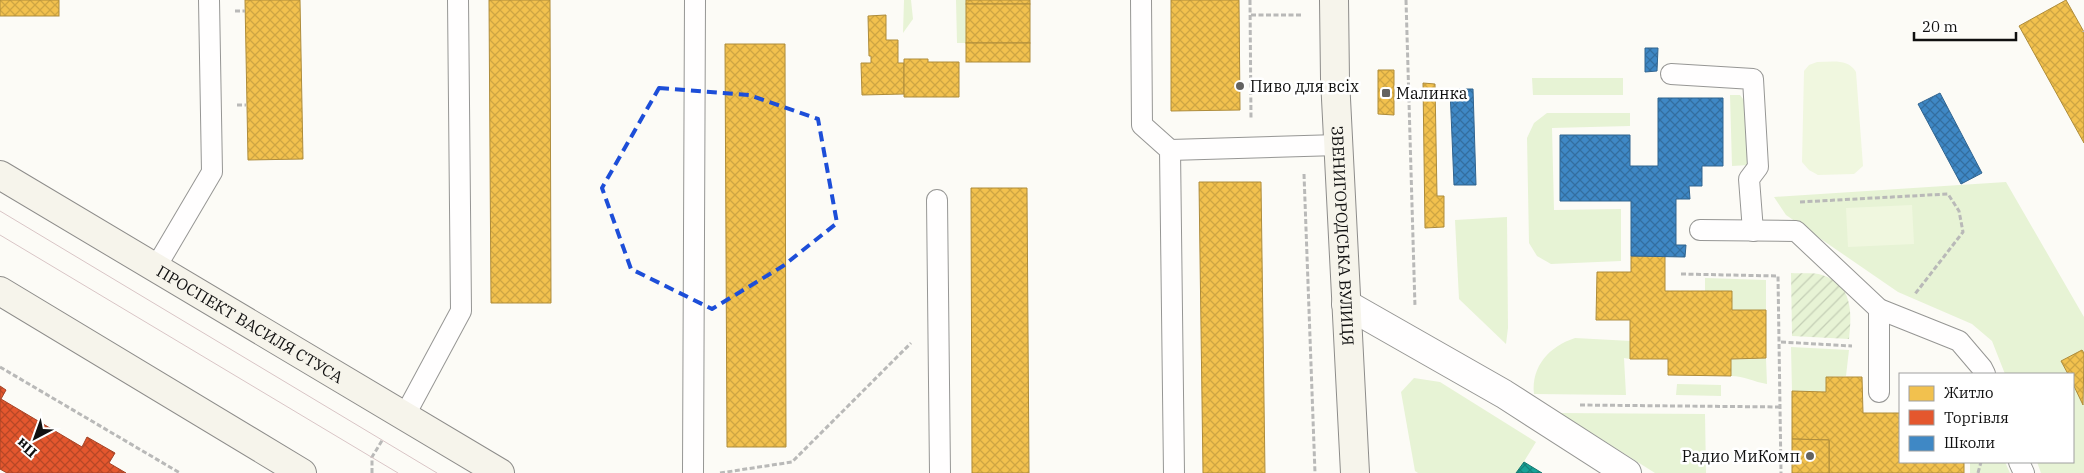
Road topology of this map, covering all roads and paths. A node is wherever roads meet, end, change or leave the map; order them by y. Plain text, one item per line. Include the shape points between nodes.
1 (209, 0) edge
2 (458, 0) edge
3 (695, 0) edge
4 (1142, 0) edge
5 (1250, 0) edge
6 (1334, 0) edge
7 (1406, 0) edge
8 (1301, 7) dead end
9 (1250, 15) junction
10 (1301, 15) junction
11 (1301, 24) dead end
12 (1671, 74) dead end
13 (1251, 123) dead end
14 (1338, 145) junction
15 (1304, 146) junction
16 (1170, 150) junction
17 (0, 175) edge
18 (937, 200) dead end
19 (1751, 205) junction
20 (1700, 230) dead end
21 (1753, 231) junction
22 (156, 267) junction
23 (1680, 274) dead end
24 (0, 291) edge
25 (1346, 304) junction
26 (1886, 312) junction
27 (938, 316) junction
28 (1781, 342) junction
29 (1416, 344) junction
30 (1879, 347) junction
31 (0, 368) edge
32 (1984, 373) edge
33 (1879, 392) dead end
34 (1577, 405) dead end
35 (1780, 407) junction
36 (405, 415) junction
37 (180, 473) edge
38 (302, 473) edge
39 (500, 473) edge
40 (693, 473) edge
41 (720, 473) edge
42 (940, 473) edge
43 (1174, 473) edge
44 (1315, 473) edge
45 (1355, 473) edge
46 (1627, 473) edge
47 (1781, 473) edge

1 - 22 lane via 212,172
2 - 36 lane via 462,312
3 - 40 lane
4 - 16 lane via 1142,125
5 - 9 path
6 - 14 street, ЗВЕНИГОРОДСЬКА ВУЛИЦЯ
7 - 29 path
8 - 10 path
9 - 10 path
9 - 13 path
10 - 11 path
12 - 19 lane via 1753,79 1758,167 1750,179
14 - 15 lane
14 - 25 street, ЗВЕНИГОРОДСЬКА ВУЛИЦЯ
15 - 16 lane
15 - 44 path
16 - 43 lane
17 - 22 street, ПРОСПЕКТ ВАСИЛЯ СТУСА
18 - 27 lane
19 - 21 lane
19 - 26 path via 1948,194 1959,211 1963,232 1913,297
20 - 21 lane
21 - 26 lane via 1796,230
22 - 36 street, ПРОСПЕКТ ВАСИЛЯ СТУСА
23 - 28 path via 1778,276
24 - 38 street
25 - 29 street
25 - 45 street, ЗВЕНИГОРОДСЬКА ВУЛИЦЯ
26 - 30 lane
26 - 32 lane via 1960,342
27 - 41 path via 792,462
27 - 42 lane
28 - 30 path
28 - 35 path
29 - 46 street via 1504,394
30 - 33 lane
31 - 37 path
34 - 35 path
35 - 47 path
36 - 39 street, ПРОСПЕКТ ВАСИЛЯ СТУСА

